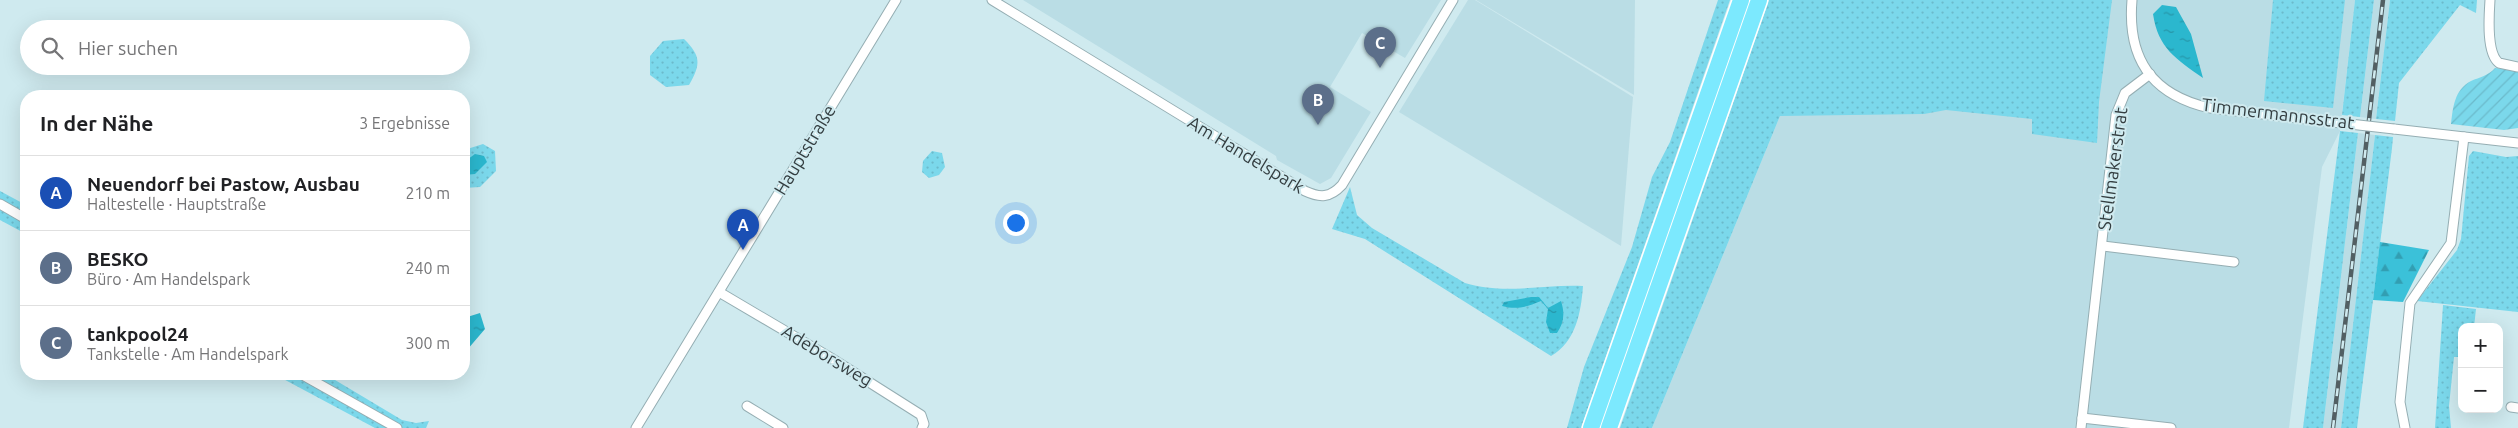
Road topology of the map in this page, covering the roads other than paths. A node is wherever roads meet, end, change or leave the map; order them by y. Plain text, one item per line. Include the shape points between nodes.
1 (896, 0) edge
2 (992, 0) edge
3 (1453, 0) edge
4 (1741, 0) edge
5 (1759, 0) edge
6 (2132, 0) edge
7 (2490, 0) edge
8 (2518, 67) edge
9 (2150, 74) junction
10 (2464, 137) junction
11 (2518, 142) edge
12 (0, 204) edge
13 (20, 215) edge
14 (2103, 246) junction
15 (2234, 262) dead end
16 (719, 292) junction
17 (312, 380) edge
18 (747, 406) dead end
19 (2082, 418) junction
20 (926, 426) edge
21 (398, 428) edge
22 (636, 428) edge
23 (783, 428) edge
24 (1591, 428) edge
25 (1609, 428) edge
26 (2081, 428) edge
27 (2171, 428) edge
28 (2405, 428) edge

1 - 16 street, Hauptstraße
2 - 3 street, Am Handelspark via 1305,191 1323,197 1342,185
4 - 24 highway
5 - 25 highway
6 - 9 street, Timmermannsstrat via 2132,39
7 - 8 street via 2493,55 2499,64
9 - 10 street, Timmermannsstrat, bridge via 2173,95 2194,104
9 - 14 street, Stellmakerstrat via 2126,94 2116,115
10 - 11 street, Timmermannsstrat
10 - 28 street via 2451,243 2410,303 2400,402
12 - 13 street
14 - 15 street, Stellmakerstrat
14 - 19 street, Stellmakerstrat
16 - 20 street, Adeborsweg via 921,414
16 - 22 street, Hauptstraße
17 - 21 street
18 - 23 street
19 - 26 street, Stellmakerstrat
19 - 27 street

